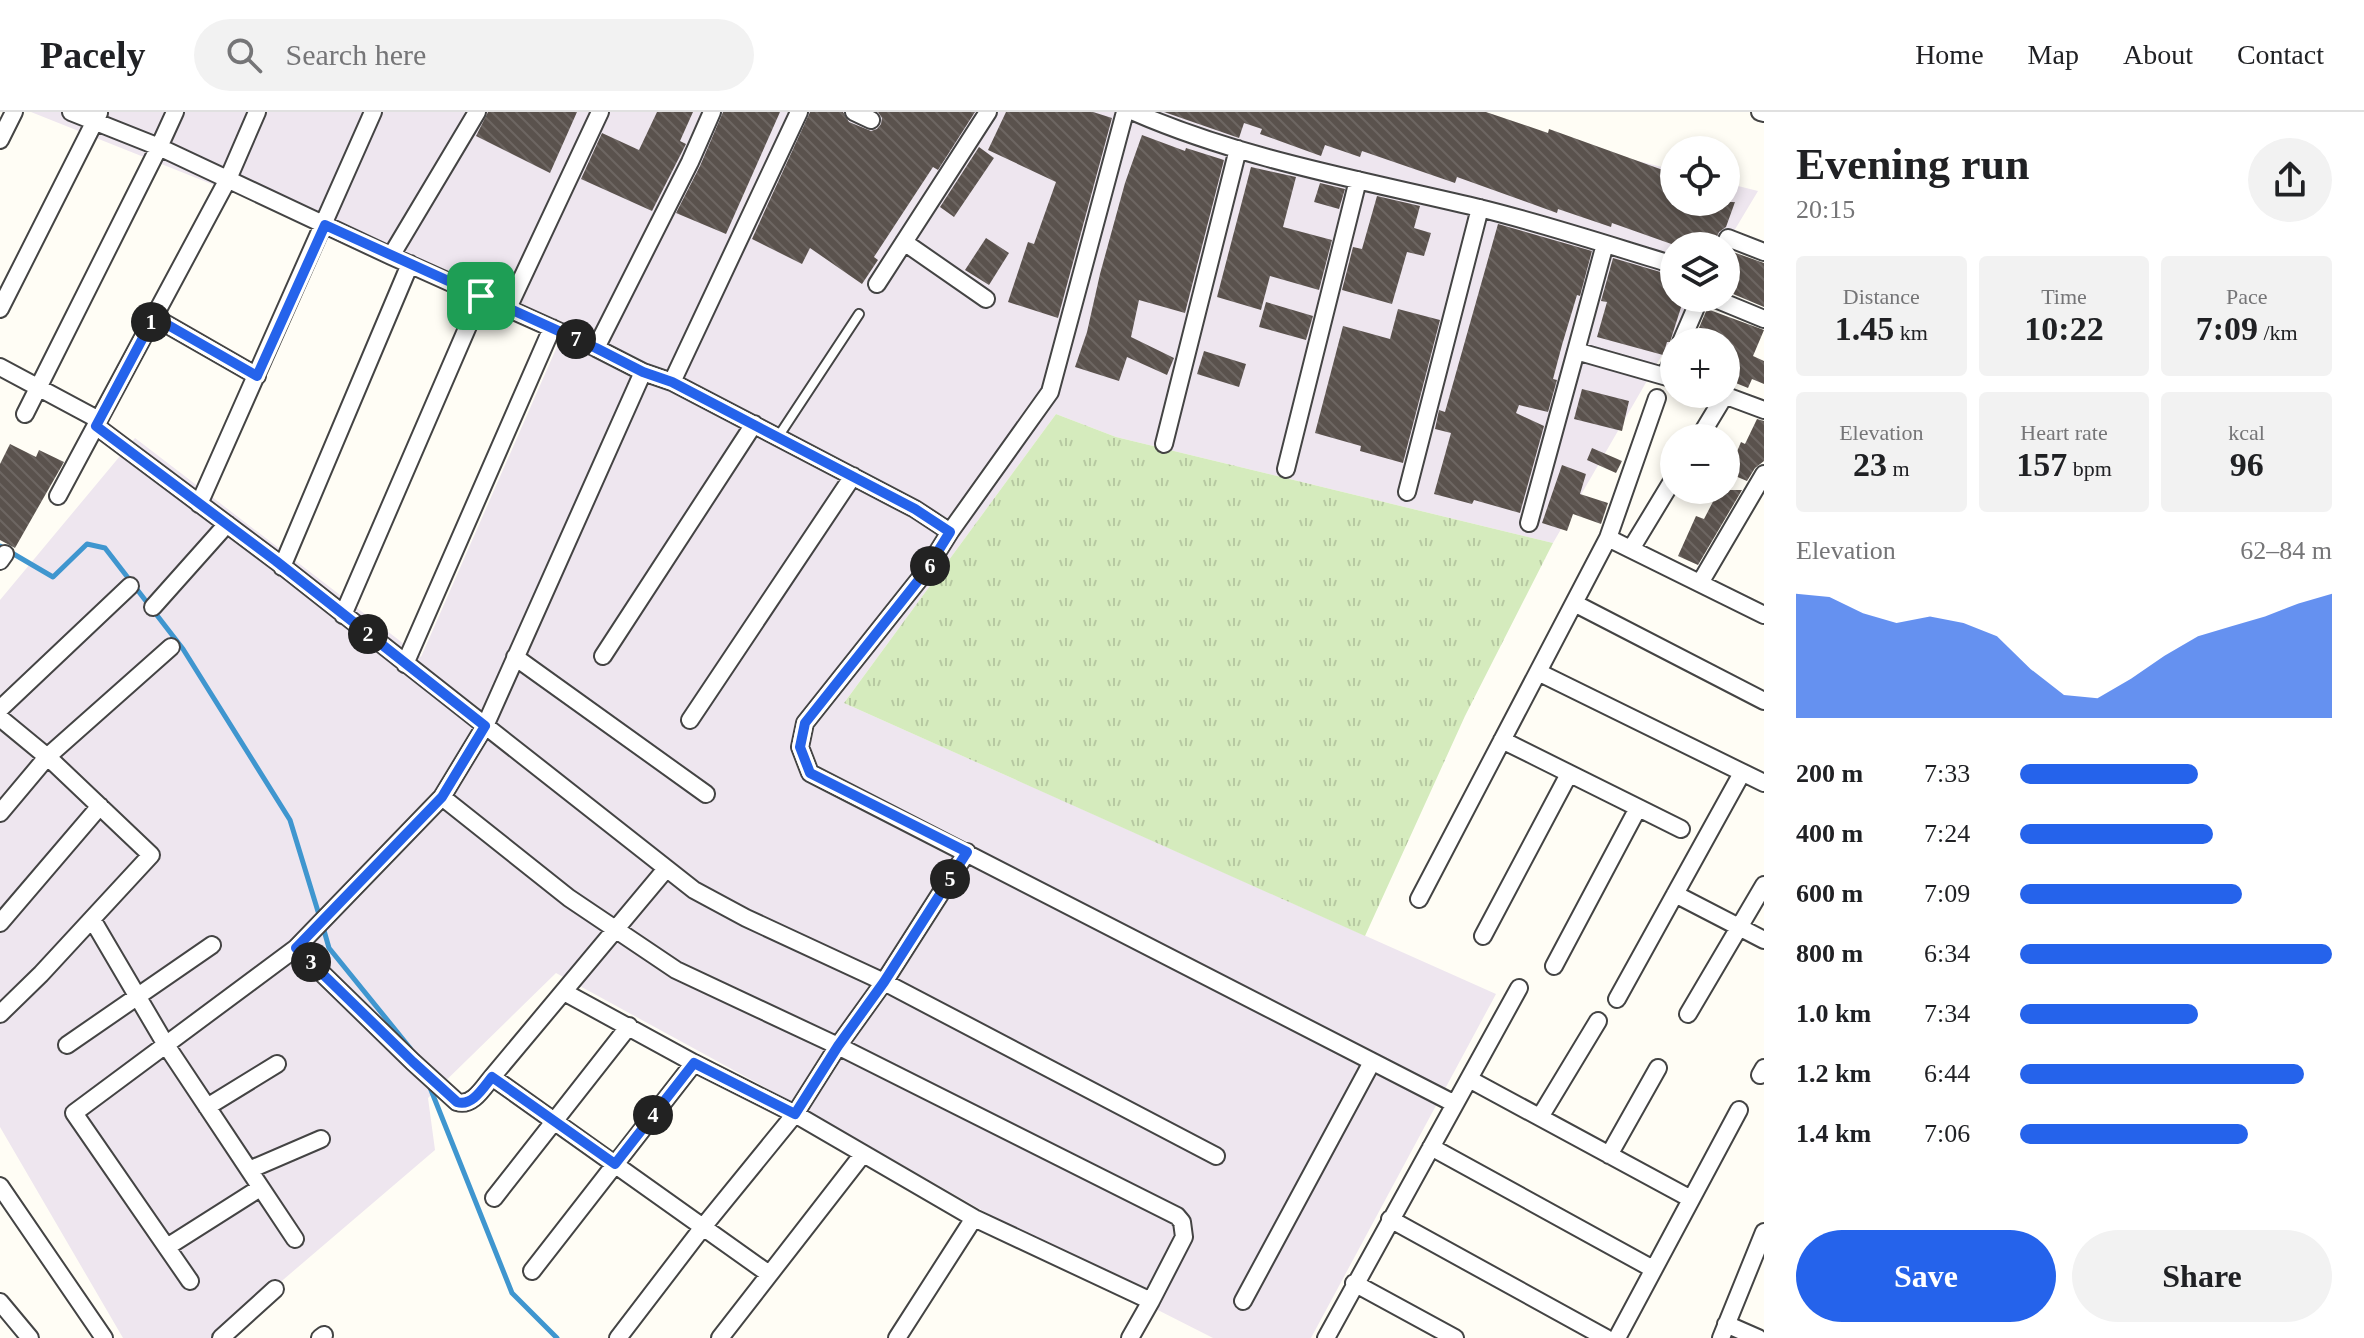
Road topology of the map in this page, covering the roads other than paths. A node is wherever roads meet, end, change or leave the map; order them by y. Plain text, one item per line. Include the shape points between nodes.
1 (14, 112) edge
2 (71, 112) edge
3 (175, 112) edge
4 (257, 112) edge
5 (373, 112) edge
6 (477, 112) edge
7 (600, 112) edge
8 (712, 112) edge
9 (799, 112) edge
10 (854, 112) edge
11 (988, 112) edge
12 (1125, 112) edge
13 (1134, 112) edge
14 (98, 117) edge
15 (871, 120) dead end
16 (0, 140) edge
17 (159, 147) junction
18 (1238, 149) junction
19 (228, 179) junction
20 (1358, 180) junction
21 (1480, 208) junction
22 (325, 225) junction
23 (904, 242) junction
24 (1740, 243) edge
25 (1605, 244) junction
26 (1764, 252) edge
27 (391, 256) junction
28 (1660, 261) edge
29 (410, 264) junction
30 (877, 284) dead end
31 (481, 296) junction
32 (986, 299) dead end
33 (508, 308) junction
34 (0, 309) edge
35 (1740, 309) edge
36 (859, 314) dead end
37 (154, 317) junction
38 (1764, 319) edge
39 (552, 328) junction
40 (596, 348) junction
41 (1576, 351) junction
42 (0, 367) edge
43 (643, 372) junction
44 (1660, 374) edge
45 (257, 376) junction
46 (672, 382) junction
47 (38, 387) junction
48 (1657, 398) dead end
49 (1740, 401) edge
50 (1764, 410) edge
51 (25, 414) dead end
52 (97, 423) junction
53 (754, 424) junction
54 (778, 437) junction
55 (1164, 444) dead end
56 (1286, 469) dead end
57 (1764, 474) edge
58 (853, 476) junction
59 (1407, 492) dead end
60 (58, 496) dead end
61 (1660, 501) edge
62 (199, 504) junction
63 (1529, 523) dead end
64 (227, 524) junction
65 (950, 532) junction
66 (1608, 538) junction
67 (1631, 549) junction
68 (282, 567) junction
69 (1700, 583) junction
70 (130, 586) dead end
71 (1574, 603) junction
72 (153, 607) dead end
73 (343, 615) junction
74 (1764, 615) edge
75 (171, 647) dead end
76 (603, 656) dead end
77 (515, 657) junction
78 (405, 664) junction
79 (1538, 672) junction
80 (1764, 701) edge
81 (0, 709) edge
82 (0, 718) edge
83 (690, 720) dead end
84 (485, 726) junction
85 (1502, 740) junction
86 (47, 757) junction
87 (1742, 773) junction
88 (1569, 774) junction
89 (1764, 783) edge
90 (706, 794) dead end
91 (442, 797) junction
92 (100, 806) junction
93 (1638, 808) junction
94 (0, 813) edge
95 (1681, 829) dead end
96 (967, 852) junction
97 (666, 869) junction
98 (1764, 885) edge
99 (1675, 894) junction
100 (1419, 899) dead end
101 (92, 919) junction
102 (0, 923) edge
103 (1739, 927) junction
104 (615, 930) junction
105 (1483, 936) dead end
106 (1764, 940) edge
107 (212, 945) dead end
108 (296, 948) junction
109 (1554, 966) dead end
110 (884, 982) junction
111 (1519, 988) dead end
112 (564, 992) junction
113 (137, 997) junction
114 (1617, 999) dead end
115 (0, 1014) edge
116 (1688, 1014) dead end
117 (1598, 1021) dead end
118 (629, 1026) junction
119 (67, 1045) dead end
120 (166, 1045) junction
121 (838, 1046) junction
122 (1372, 1062) junction
123 (694, 1063) junction
124 (277, 1064) dead end
125 (1658, 1068) dead end
126 (492, 1077) junction
127 (1469, 1079) junction
128 (1455, 1104) junction
129 (207, 1107) junction
130 (1739, 1110) dead end
131 (795, 1114) junction
132 (1540, 1117) junction
133 (554, 1122) junction
134 (321, 1139) dead end
135 (1431, 1147) junction
136 (863, 1154) junction
137 (1609, 1155) junction
138 (1216, 1156) dead end
139 (615, 1164) junction
140 (249, 1170) junction
141 (0, 1186) edge
142 (260, 1188) junction
143 (494, 1198) dead end
144 (1691, 1199) junction
145 (974, 1218) junction
146 (1390, 1219) junction
147 (703, 1227) junction
148 (1764, 1232) edge
149 (295, 1239) dead end
150 (167, 1247) junction
151 (1653, 1269) junction
152 (532, 1271) dead end
153 (769, 1274) junction
154 (190, 1281) dead end
155 (1354, 1283) junction
156 (275, 1289) dead end
157 (1151, 1301) junction
158 (1243, 1301) dead end
159 (0, 1302) edge
160 (1724, 1331) edge
161 (30, 1338) edge
162 (104, 1338) edge
163 (221, 1338) edge
164 (618, 1338) edge
165 (720, 1338) edge
166 (897, 1338) edge
167 (1130, 1338) edge
168 (1326, 1338) edge
169 (1455, 1338) edge
170 (1606, 1338) edge
171 (1617, 1338) edge
172 (1758, 1338) edge

1 - 16 street
2 - 14 street
3 - 17 street
4 - 19 street
5 - 22 street
6 - 27 street
7 - 33 street
8 - 40 street
9 - 46 street
10 - 15 street
11 - 23 street
12 - 65 street via 1050,392
13 - 18 street
14 - 17 street
14 - 34 street
17 - 19 street
17 - 47 street
18 - 20 street
18 - 55 street
19 - 22 street
19 - 37 street
20 - 21 street
20 - 56 street
21 - 25 street
21 - 59 street
22 - 27 street
22 - 45 street
23 - 30 street
23 - 32 street
24 - 26 street
25 - 28 street
25 - 41 street
27 - 29 street
29 - 31 street
29 - 68 street
31 - 33 street
31 - 73 street
33 - 39 street
35 - 38 street
36 - 54 lane
37 - 45 street
37 - 52 street
39 - 40 street
39 - 78 street
40 - 43 street
41 - 44 street
41 - 63 street
42 - 47 street
43 - 46 street
43 - 77 street
45 - 62 street
46 - 53 street
47 - 51 street
47 - 52 street
48 - 66 street
49 - 50 street
52 - 60 street
52 - 62 street
53 - 54 street
53 - 76 street
54 - 58 street
57 - 69 street
58 - 65 street
58 - 83 street
61 - 67 street
62 - 64 street
64 - 68 street
64 - 72 street
65 - 96 street via 925,572 805,723 800,747 810,773
66 - 67 street
66 - 71 street
67 - 69 street
68 - 73 street
69 - 74 street
70 - 81 street
71 - 79 street
71 - 80 street
73 - 78 street
75 - 86 street
77 - 84 street
77 - 90 street
78 - 84 street
79 - 85 street
79 - 87 street
82 - 86 street
84 - 91 street
84 - 97 street
85 - 88 street
85 - 100 street
86 - 92 street
86 - 94 street
87 - 89 street
87 - 99 street
88 - 93 street
88 - 105 street
91 - 104 street
91 - 108 street
92 - 101 street via 151,855
92 - 102 street
93 - 95 street
93 - 109 street
96 - 110 street
96 - 122 street
97 - 104 street
97 - 110 street via 746,918
98 - 103 street
99 - 103 street
99 - 114 street
101 - 113 street
101 - 115 street
103 - 106 street
103 - 116 street
104 - 112 street
104 - 121 street via 690,978
107 - 113 street
108 - 120 street
108 - 126 street via 457,1102 471,1101
110 - 121 street
110 - 138 street
111 - 127 street
112 - 118 street
112 - 126 street
113 - 119 street
113 - 120 street
117 - 132 street
118 - 123 street
118 - 133 street
120 - 129 street
120 - 150 street via 74,1113
121 - 131 street
121 - 157 street via 1177,1216 1184,1237
122 - 128 street
122 - 158 street
123 - 131 street
123 - 139 street
124 - 129 street
125 - 137 street
126 - 133 street
127 - 128 street
127 - 132 street
128 - 135 street
129 - 140 street
130 - 144 street
131 - 136 street
131 - 147 street
132 - 137 street
133 - 139 street
133 - 143 street
134 - 140 street
135 - 146 street
135 - 151 street
136 - 145 street
136 - 153 street
137 - 144 street
139 - 147 street
139 - 152 street
140 - 142 street
141 - 162 street
142 - 149 street
142 - 150 street
144 - 151 street
145 - 157 street
145 - 166 street
146 - 155 street
146 - 170 street
147 - 153 street
147 - 164 street
148 - 160 street
150 - 154 street
151 - 171 street
153 - 165 street
155 - 168 street
155 - 169 street
156 - 163 street
157 - 167 street
159 - 161 street
160 - 172 street

